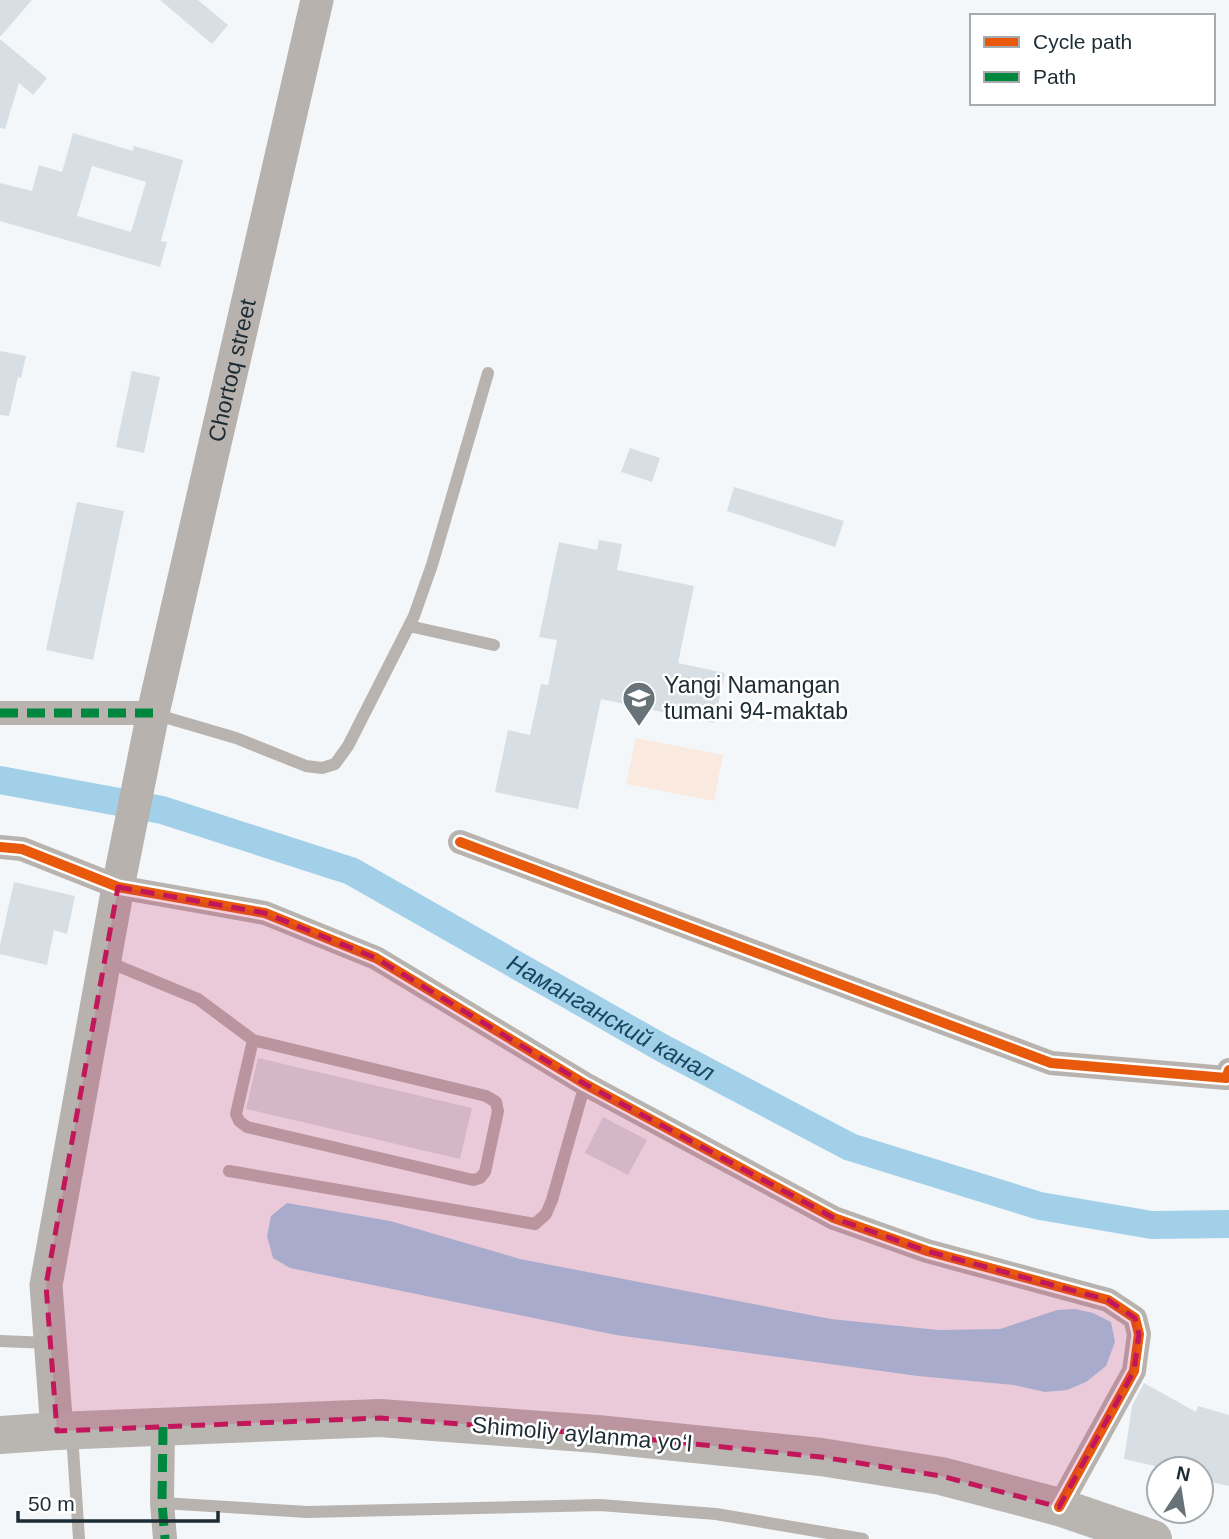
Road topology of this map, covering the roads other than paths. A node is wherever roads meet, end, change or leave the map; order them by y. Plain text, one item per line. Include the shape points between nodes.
1 (317, 0) edge
2 (488, 373) dead end
3 (409, 626) junction
4 (494, 645) dead end
5 (0, 713) edge
6 (150, 728) junction
7 (460, 842) dead end
8 (0, 846) edge
9 (120, 878) junction
10 (104, 960) junction
11 (253, 1040) junction
12 (1229, 1070) edge
13 (585, 1084) junction
14 (229, 1171) dead end
15 (0, 1340) edge
16 (51, 1343) junction
17 (163, 1427) junction
18 (64, 1431) junction
19 (0, 1435) edge
20 (162, 1503) junction
21 (1059, 1507) junction
22 (79, 1539) edge
23 (164, 1539) edge
24 (863, 1539) edge
25 (1153, 1539) edge

1 - 6 main road, Chortoq street
2 - 3 lane via 432,565
3 - 4 lane
3 - 6 lane via 335,764 306,766 236,738
5 - 6 street
6 - 9 main road, Chortoq street
7 - 12 street via 1051,1063 1226,1078
8 - 9 street
9 - 10 main road, Chortoq street
9 - 13 street via 265,913 376,958
10 - 11 lane via 198,999
10 - 16 main road, Chortoq street via 46,1285
11 - 11 lane via 236,1114 247,1127 473,1180 485,1172 498,1111 496,1102 486,1096
13 - 14 lane via 552,1200 535,1224
13 - 21 street via 834,1218 927,1251 1108,1300 1135,1318 1139,1334 1134,1371
15 - 16 lane
16 - 18 main road, Chortoq street
17 - 18 main road, Shimoliy aylanma yoʻl
17 - 20 street
17 - 21 main road, Shimoliy aylanma yoʻl via 380,1418 597,1434 821,1457 941,1476
18 - 19 main road, Shimoliy aylanma yoʻl
18 - 22 lane
20 - 23 street
20 - 24 lane via 308,1512 600,1505 716,1514
21 - 25 main road, Shimoliy aylanma yoʻl

